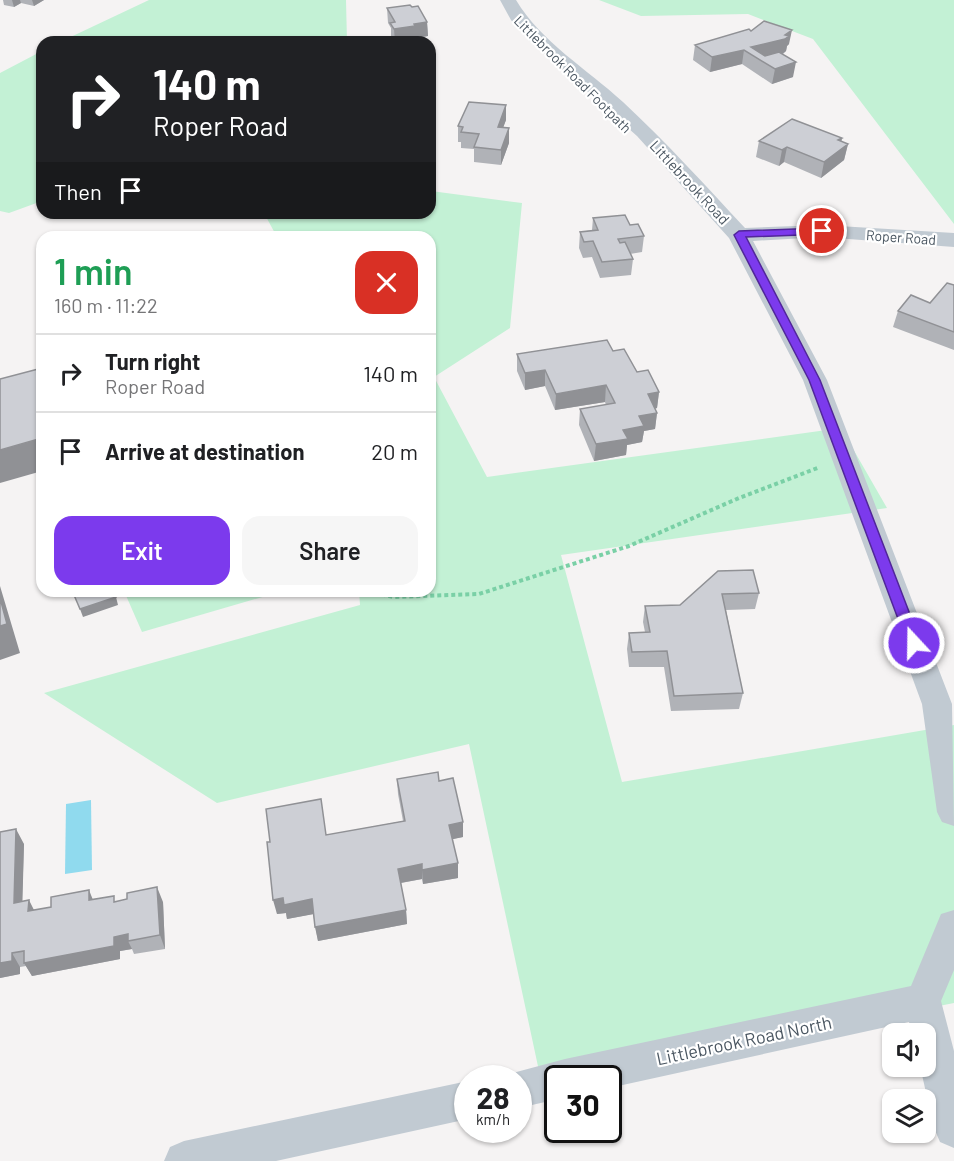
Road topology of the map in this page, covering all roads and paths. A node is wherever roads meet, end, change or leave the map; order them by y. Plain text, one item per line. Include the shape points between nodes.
1 (508, 0) edge
2 (739, 235) junction
3 (954, 240) edge
4 (844, 457) junction
5 (436, 596) edge
6 (954, 812) edge
7 (954, 926) edge
8 (922, 1001) junction
9 (622, 1066) edge
10 (454, 1103) edge
11 (954, 1128) edge
12 (184, 1161) edge

1 - 2 street, Littlebrook Road via 536,37 644,132
2 - 3 street, Roper Road via 822,231
2 - 4 street, Littlebrook Road via 814,380
4 - 5 path via 629,546 479,594
4 - 6 street, Littlebrook Road via 937,704
7 - 8 street
8 - 9 street, Littlebrook Road North
8 - 11 street
10 - 12 street

